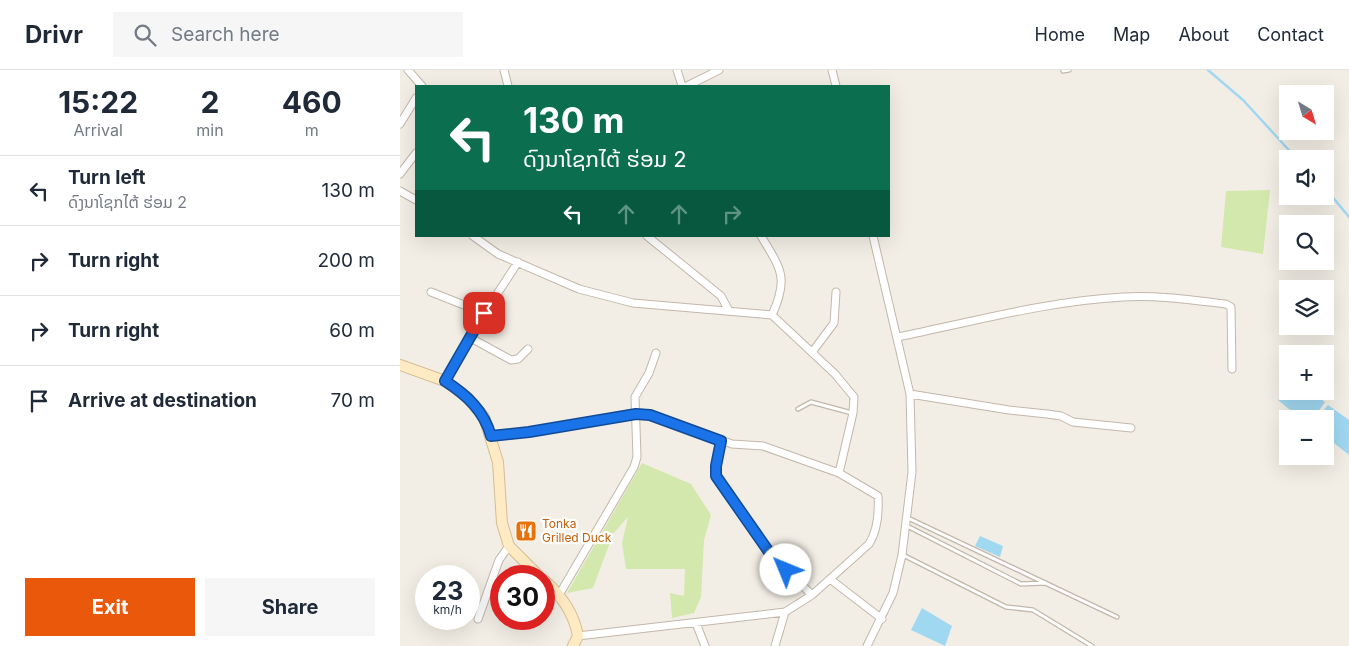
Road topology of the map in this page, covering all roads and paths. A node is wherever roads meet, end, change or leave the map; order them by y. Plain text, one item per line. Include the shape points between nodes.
1 (408, 70) edge
2 (504, 70) edge
3 (677, 70) edge
4 (720, 70) edge
5 (832, 70) edge
6 (1069, 70) edge
7 (1063, 71) edge
8 (422, 85) edge
9 (508, 85) edge
10 (682, 85) edge
11 (684, 85) edge
12 (836, 85) edge
13 (415, 100) edge
14 (400, 124) edge
15 (415, 154) edge
16 (400, 174) edge
17 (400, 191) edge
18 (415, 199) edge
19 (474, 237) edge
20 (648, 237) edge
21 (762, 237) edge
22 (873, 237) edge
23 (518, 262) junction
24 (431, 292) dead end
25 (836, 292) dead end
26 (729, 311) junction
27 (484, 313) junction
28 (772, 315) junction
29 (469, 337) junction
30 (898, 337) junction
31 (528, 349) dead end
32 (813, 352) junction
33 (656, 354) dead end
34 (400, 365) edge
35 (1232, 369) dead end
36 (445, 381) junction
37 (910, 394) junction
38 (798, 410) dead end
39 (636, 414) junction
40 (853, 414) junction
41 (1131, 428) dead end
42 (491, 436) junction
43 (721, 441) junction
44 (839, 472) junction
45 (907, 522) junction
46 (509, 546) junction
47 (902, 554) junction
48 (528, 565) edge
49 (830, 579) junction
50 (1047, 582) junction
51 (555, 591) edge
52 (559, 595) junction
53 (812, 595) junction
54 (785, 612) junction
55 (480, 613) edge
56 (1117, 617) dead end
57 (882, 619) junction
58 (696, 623) junction
59 (578, 636) junction
60 (573, 646) edge
61 (704, 646) edge
62 (775, 646) edge
63 (867, 646) edge
64 (1092, 646) edge

1 - 8 street
2 - 9 street
3 - 10 street
4 - 11 street
5 - 12 street
6 - 7 lane
13 - 14 street
15 - 16 street
17 - 18 street
19 - 23 street via 498,254
20 - 26 street via 714,289 726,301
21 - 28 street via 776,260 783,280 781,297
22 - 30 street
23 - 26 street via 579,289 633,302
23 - 27 street
24 - 27 street
25 - 32 street via 834,323
26 - 28 street
27 - 29 street
28 - 32 street
29 - 31 street via 511,360 518,359
29 - 36 street
30 - 35 street via 1061,303 1124,297 1174,298 1231,307
30 - 37 street
32 - 40 street via 852,391
33 - 39 street via 635,397
34 - 36 street
36 - 42 street via 476,407 484,417
37 - 41 street via 1061,416 1073,422
37 - 45 street via 912,472
38 - 40 lane via 811,402
39 - 42 street
39 - 43 street via 650,415
39 - 52 street via 637,458 634,467
40 - 44 street
42 - 46 street via 498,462 502,523
43 - 44 street via 763,446
43 - 53 street via 716,476 769,552
44 - 49 street via 878,496 879,510 874,536 869,544
45 - 47 street
45 - 50 lane
45 - 50 lane via 1021,584
46 - 48 street
46 - 55 street via 499,560
47 - 57 street via 893,593
47 - 64 lane via 1006,606 1033,610
49 - 53 street
49 - 57 street
50 - 56 lane
51 - 52 street
52 - 59 street via 576,622
53 - 54 street
54 - 58 street
54 - 62 street
57 - 63 street
58 - 59 street
58 - 61 street
59 - 60 street

